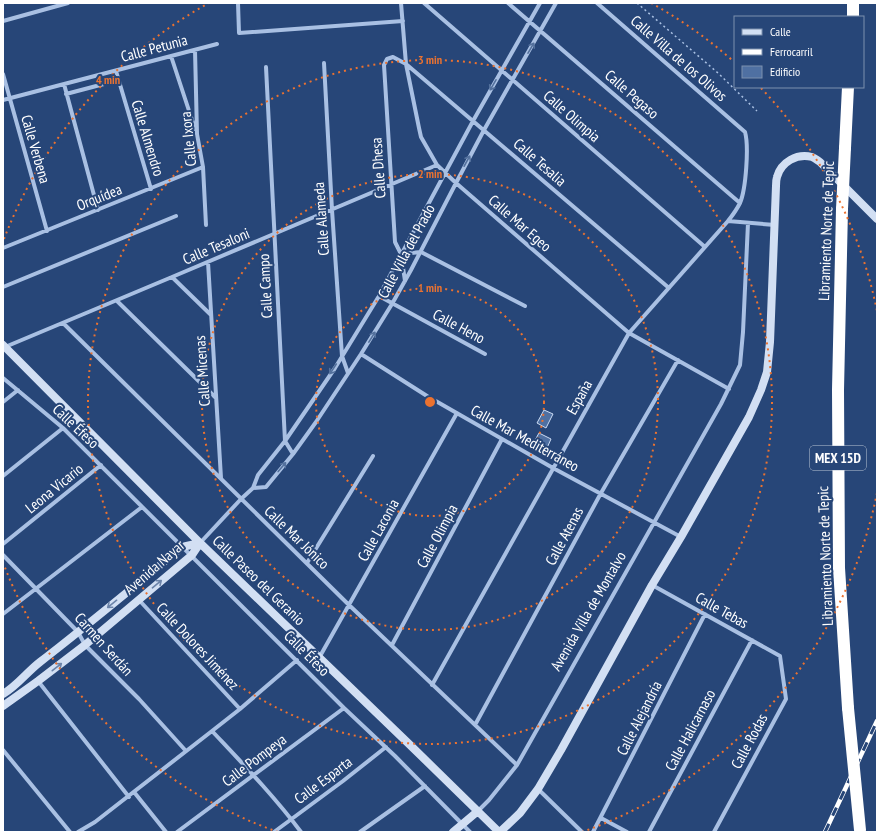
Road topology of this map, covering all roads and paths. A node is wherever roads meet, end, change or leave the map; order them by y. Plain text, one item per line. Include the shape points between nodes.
1 (68, 3) edge
2 (238, 3) edge
3 (401, 3) edge
4 (424, 3) edge
5 (508, 3) edge
6 (540, 3) edge
7 (556, 3) edge
8 (597, 3) edge
9 (637, 3) edge
10 (853, 3) edge
11 (853, 16) edge
12 (3, 21) edge
13 (403, 21) junction
14 (530, 21) junction
15 (541, 30) junction
16 (217, 44) dead end
17 (195, 50) junction
18 (171, 56) junction
19 (393, 57) joint
20 (324, 63) dead end
21 (406, 64) junction
22 (266, 67) dead end
23 (116, 70) junction
24 (501, 70) junction
25 (3, 74) edge
26 (119, 80) junction
27 (512, 80) junction
28 (64, 84) junction
29 (848, 88) edge
30 (66, 94) junction
31 (10, 99) junction
32 (3, 100) edge
33 (757, 111) dead end
34 (473, 121) junction
35 (484, 130) junction
36 (744, 132) joint
37 (197, 134) junction
38 (437, 165) junction
39 (203, 167) junction
40 (445, 173) junction
41 (456, 182) junction
42 (392, 184) junction
43 (151, 188) junction
44 (740, 203) junction
45 (98, 210) junction
46 (332, 210) junction
47 (176, 216) dead end
48 (877, 219) edge
49 (728, 221) junction
50 (748, 223) junction
51 (206, 225) dead end
52 (775, 225) junction
53 (47, 230) junction
54 (274, 234) junction
55 (705, 247) junction
56 (3, 248) edge
57 (421, 252) junction
58 (401, 254) junction
59 (208, 262) junction
60 (172, 277) junction
61 (405, 281) junction
62 (3, 287) edge
63 (669, 288) junction
64 (379, 296) junction
65 (117, 301) junction
66 (392, 304) junction
67 (525, 306) dead end
68 (211, 315) junction
69 (63, 324) junction
70 (629, 333) junction
71 (4, 346) edge
72 (361, 354) junction
73 (485, 354) dead end
74 (342, 356) junction
75 (678, 360) junction
76 (348, 373) junction
77 (3, 378) edge
78 (729, 389) junction
79 (18, 390) junction
80 (216, 398) junction
81 (3, 402) edge
82 (457, 413) junction
83 (63, 428) junction
84 (502, 439) junction
85 (285, 441) junction
86 (293, 454) junction
87 (373, 456) dead end
88 (101, 466) junction
89 (553, 468) junction
90 (3, 476) edge
91 (221, 478) junction
92 (253, 488) junction
93 (601, 493) junction
94 (241, 499) junction
95 (142, 507) junction
96 (654, 523) junction
97 (681, 537) junction
98 (200, 543) junction
99 (3, 544) edge
100 (182, 547) junction
101 (3, 555) edge
102 (192, 555) junction
103 (307, 563) junction
104 (652, 585) junction
105 (36, 588) junction
106 (139, 600) junction
107 (349, 605) junction
108 (3, 614) edge
109 (705, 614) junction
110 (78, 632) junction
111 (752, 640) junction
112 (85, 645) junction
113 (392, 645) junction
114 (780, 656) joint
115 (319, 658) junction
116 (297, 660) junction
117 (38, 681) junction
118 (432, 685) junction
119 (3, 694) edge
120 (3, 706) edge
121 (344, 708) junction
122 (240, 709) junction
123 (475, 726) junction
124 (212, 732) junction
125 (386, 747) junction
126 (3, 750) edge
127 (186, 751) junction
128 (517, 765) junction
129 (255, 775) junction
130 (425, 786) junction
131 (538, 789) junction
132 (134, 792) junction
133 (129, 796) junction
134 (478, 811) junction
135 (601, 818) junction
136 (292, 819) junction
137 (462, 824) junction
138 (860, 831) edge
139 (70, 832) edge
140 (78, 832) edge
141 (166, 832) edge
142 (177, 832) edge
143 (274, 832) edge
144 (301, 832) edge
145 (360, 832) edge
146 (453, 832) edge
147 (470, 832) edge
148 (500, 832) edge
149 (582, 832) edge
150 (593, 832) edge
151 (627, 832) edge
152 (649, 832) edge
153 (714, 832) edge

1 - 12 street
2 - 13 street via 240,33
3 - 13 street, Calle Mar Egeo
4 - 24 street, Calle Olimpia
5 - 14 street, Calle Pegaso
6 - 14 street, Calle Villa del Prado
7 - 15 street, Calle Villa del Prado
8 - 36 street, Calle Villa de los Olivos
9 - 33 path via 718,73
10 - 11 highway
13 - 21 street, Calle Mar Egeo
14 - 15 street, Calle Pegaso
14 - 24 street, Calle Villa del Prado
27 -> 15 street, Calle Villa del Prado
15 - 44 street, Calle Pegaso
16 - 17 street, Calle Petunia
17 - 18 street, Calle Petunia
17 - 37 street, Calle Ixora
18 - 23 street, Calle Petunia
18 - 37 street
19 - 21 street, Calle Tesalia
19 - 42 street, Calle Dhesa via 387,59 384,66
20 - 46 street, Calle Alameda
21 - 34 street, Calle Tesalia
21 - 38 street, Calle Mar Egeo via 421,137
22 - 54 street, Calle Campo
23 - 26 street, Calle Almendro
23 - 28 street, Calle Petunia
24 - 27 street, Calle Olimpia
24 -> 34 street, Calle Villa del Prado
25 - 31 street, Calle Verbena
26 - 30 street
26 - 43 street, Calle Almendro
27 - 35 street, Calle Villa del Prado
27 - 55 street, Calle Olimpia
28 - 30 street
28 - 31 street, Calle Petunia
29 - 138 highway, Libramiento Norte de Tepic / MEX 15D, bridge via 838,390 839,545 848,708
30 - 45 street
31 - 32 street, Calle Petunia
31 - 53 street, Calle Verbena
34 - 35 street, Calle Tesalia
34 - 40 street, Calle Villa del Prado
41 -> 35 street, Calle Villa del Prado
35 - 63 street, Calle Tesalia
36 - 44 street, España via 747,139 745,181
37 - 39 street, Calle Ixora
38 - 40 street, Calle Mar Egeo
38 - 42 street, Calle Tesaloni
39 - 43 street, Orquídea
39 - 51 street, Calle Ixora
40 - 41 street, Calle Mar Egeo
40 - 58 street, Calle Villa del Prado
41 - 57 street, Calle Villa del Prado
41 - 70 street, Calle Mar Egeo
42 - 46 street, Calle Tesaloni
42 - 58 street, Calle Dhesa via 395,242
43 - 45 street, Orquídea
44 - 49 street, España
45 - 53 street, Orquídea
46 - 54 street, Calle Tesaloni
46 - 74 street, Calle Alameda
47 - 62 street
48 - 52 street via 820,162 803,156 786,162 780,169 777,177
49 - 50 street
49 - 55 street, España
50 - 52 street
50 - 78 street, Avenida Villa de Montalvo via 740,365
52 - 97 street via 767,372 749,417
53 - 56 street, Orquídea
54 - 59 street, Calle Tesaloni
54 - 85 street, Calle Campo
55 - 63 street, España
57 - 58 street
57 - 61 street, Calle Villa del Prado
57 - 67 street
58 - 61 street, Calle Dhesa
58 - 64 street, Calle Villa del Prado
59 - 60 street, Calle Tesaloni
59 - 68 street, Calle Micenas
60 - 65 street, Calle Tesaloni
60 - 68 street
61 - 66 street, Calle Villa del Prado
63 - 70 street, España
64 - 66 street, Calle Heno
64 - 74 street, Calle Villa del Prado
65 - 69 street, Calle Tesaloni
65 - 80 street
72 -> 66 street, Calle Villa del Prado
66 - 73 street, Calle Heno
68 - 80 street, Calle Micenas
69 - 71 street, Calle Tesaloni
69 - 91 street, Calle Mar Jónico
70 - 75 street, Calle Mar Egeo
70 - 89 street, España
71 - 98 street, Calle Paseo del Geranio
72 - 76 street, Calle Villa del Prado
72 - 82 street, Calle Mar Mediterráneo
74 - 76 street, Calle Alameda
74 -> 85 street, Calle Villa del Prado
75 - 78 street, Calle Mar Egeo
75 - 93 street, Calle Atenas
76 - 86 street, Calle Villa del Prado
77 - 79 street, Calle Éfeso
78 - 96 street, Avenida Villa de Montalvo
79 - 81 street
79 - 83 street, Calle Éfeso
80 - 91 street, Calle Micenas
82 - 84 street, Calle Mar Mediterráneo
82 - 107 street, Calle Laconia
83 - 88 street, Calle Éfeso
83 - 90 street
84 - 89 street, Calle Mar Mediterráneo
84 - 113 street, Calle Olimpia
85 - 86 street, Calle Campo
85 - 92 street, Calle Villa del Prado via 258,475
92 -> 86 street, Calle Villa del Prado via 266,487
87 - 103 street
88 - 95 street, Calle Éfeso
88 - 99 street, Leona Vicario
89 - 93 street, Calle Mar Mediterráneo
89 - 118 street, España
91 - 94 street, Calle Mar Jónico
92 - 94 street, Calle Villa del Prado
93 - 96 street, Calle Mar Mediterráneo
93 - 123 street, Calle Atenas
94 - 98 street, Calle Villa del Prado
94 - 103 street, Calle Mar Jónico
95 - 100 street, Calle Éfeso
95 - 105 street
96 - 97 street, Calle Mar Mediterráneo
96 - 128 street, Avenida Villa de Montalvo
97 - 104 street
98 - 100 street, Avenida Nayar
98 - 102 street, Avenida Nayar
98 - 115 street, Calle Paseo del Geranio
100 - 102 street, Calle Éfeso
100 -> 110 street, Avenida Nayar
101 - 105 street, Carmen Serdán
106 -> 102 street, Avenida Nayar
102 - 116 street, Calle Éfeso
103 - 107 street, Calle Mar Jónico
104 - 109 street, Calle Tebas
104 - 131 street
105 - 108 street
105 - 110 street, Carmen Serdán
106 - 112 street, Avenida Nayar
106 - 122 street, Calle Dolores Jiménez
107 - 113 street, Calle Mar Jónico
107 - 115 street, Calle Laconia
109 - 111 street, Calle Tebas
109 - 135 street, Calle Alejandría
110 - 112 street, Carmen Serdán
110 - 119 street, Avenida Nayar
111 - 114 street, Calle Tebas
111 - 152 street, Calle Halicarnaso
117 -> 112 street, Avenida Nayar
112 - 127 street, Carmen Serdán
113 - 118 street, Calle Mar Jónico
114 - 153 street, Calle Rodas via 786,698
115 - 134 street, Calle Paseo del Geranio
116 - 121 street, Calle Éfeso
116 - 122 street
117 - 120 street, Avenida Nayar
117 - 133 street
118 - 123 street, Calle Mar Jónico
121 - 125 street, Calle Éfeso
121 - 129 street, Calle Pompeya
122 - 124 street
123 - 128 street, Calle Mar Jónico
124 - 127 street
124 - 129 street
125 - 130 street, Calle Éfeso
125 - 136 street, Calle Esparta
126 - 139 street
127 - 132 street
128 - 134 street, Avenida Villa de Montalvo
129 - 136 street
129 - 142 street, Calle Pompeya
130 - 137 street, Calle Éfeso
130 - 145 street
131 - 148 street via 520,813
131 - 149 street
132 - 133 street
132 - 141 street
133 - 140 street
134 - 137 street, Avenida Villa de Montalvo
134 - 148 street, Calle Paseo del Geranio
135 - 150 street, Calle Alejandría
135 - 151 street
136 - 143 street, Calle Esparta
136 - 144 street
137 - 146 street, Avenida Villa de Montalvo
137 - 147 street, Calle Éfeso

